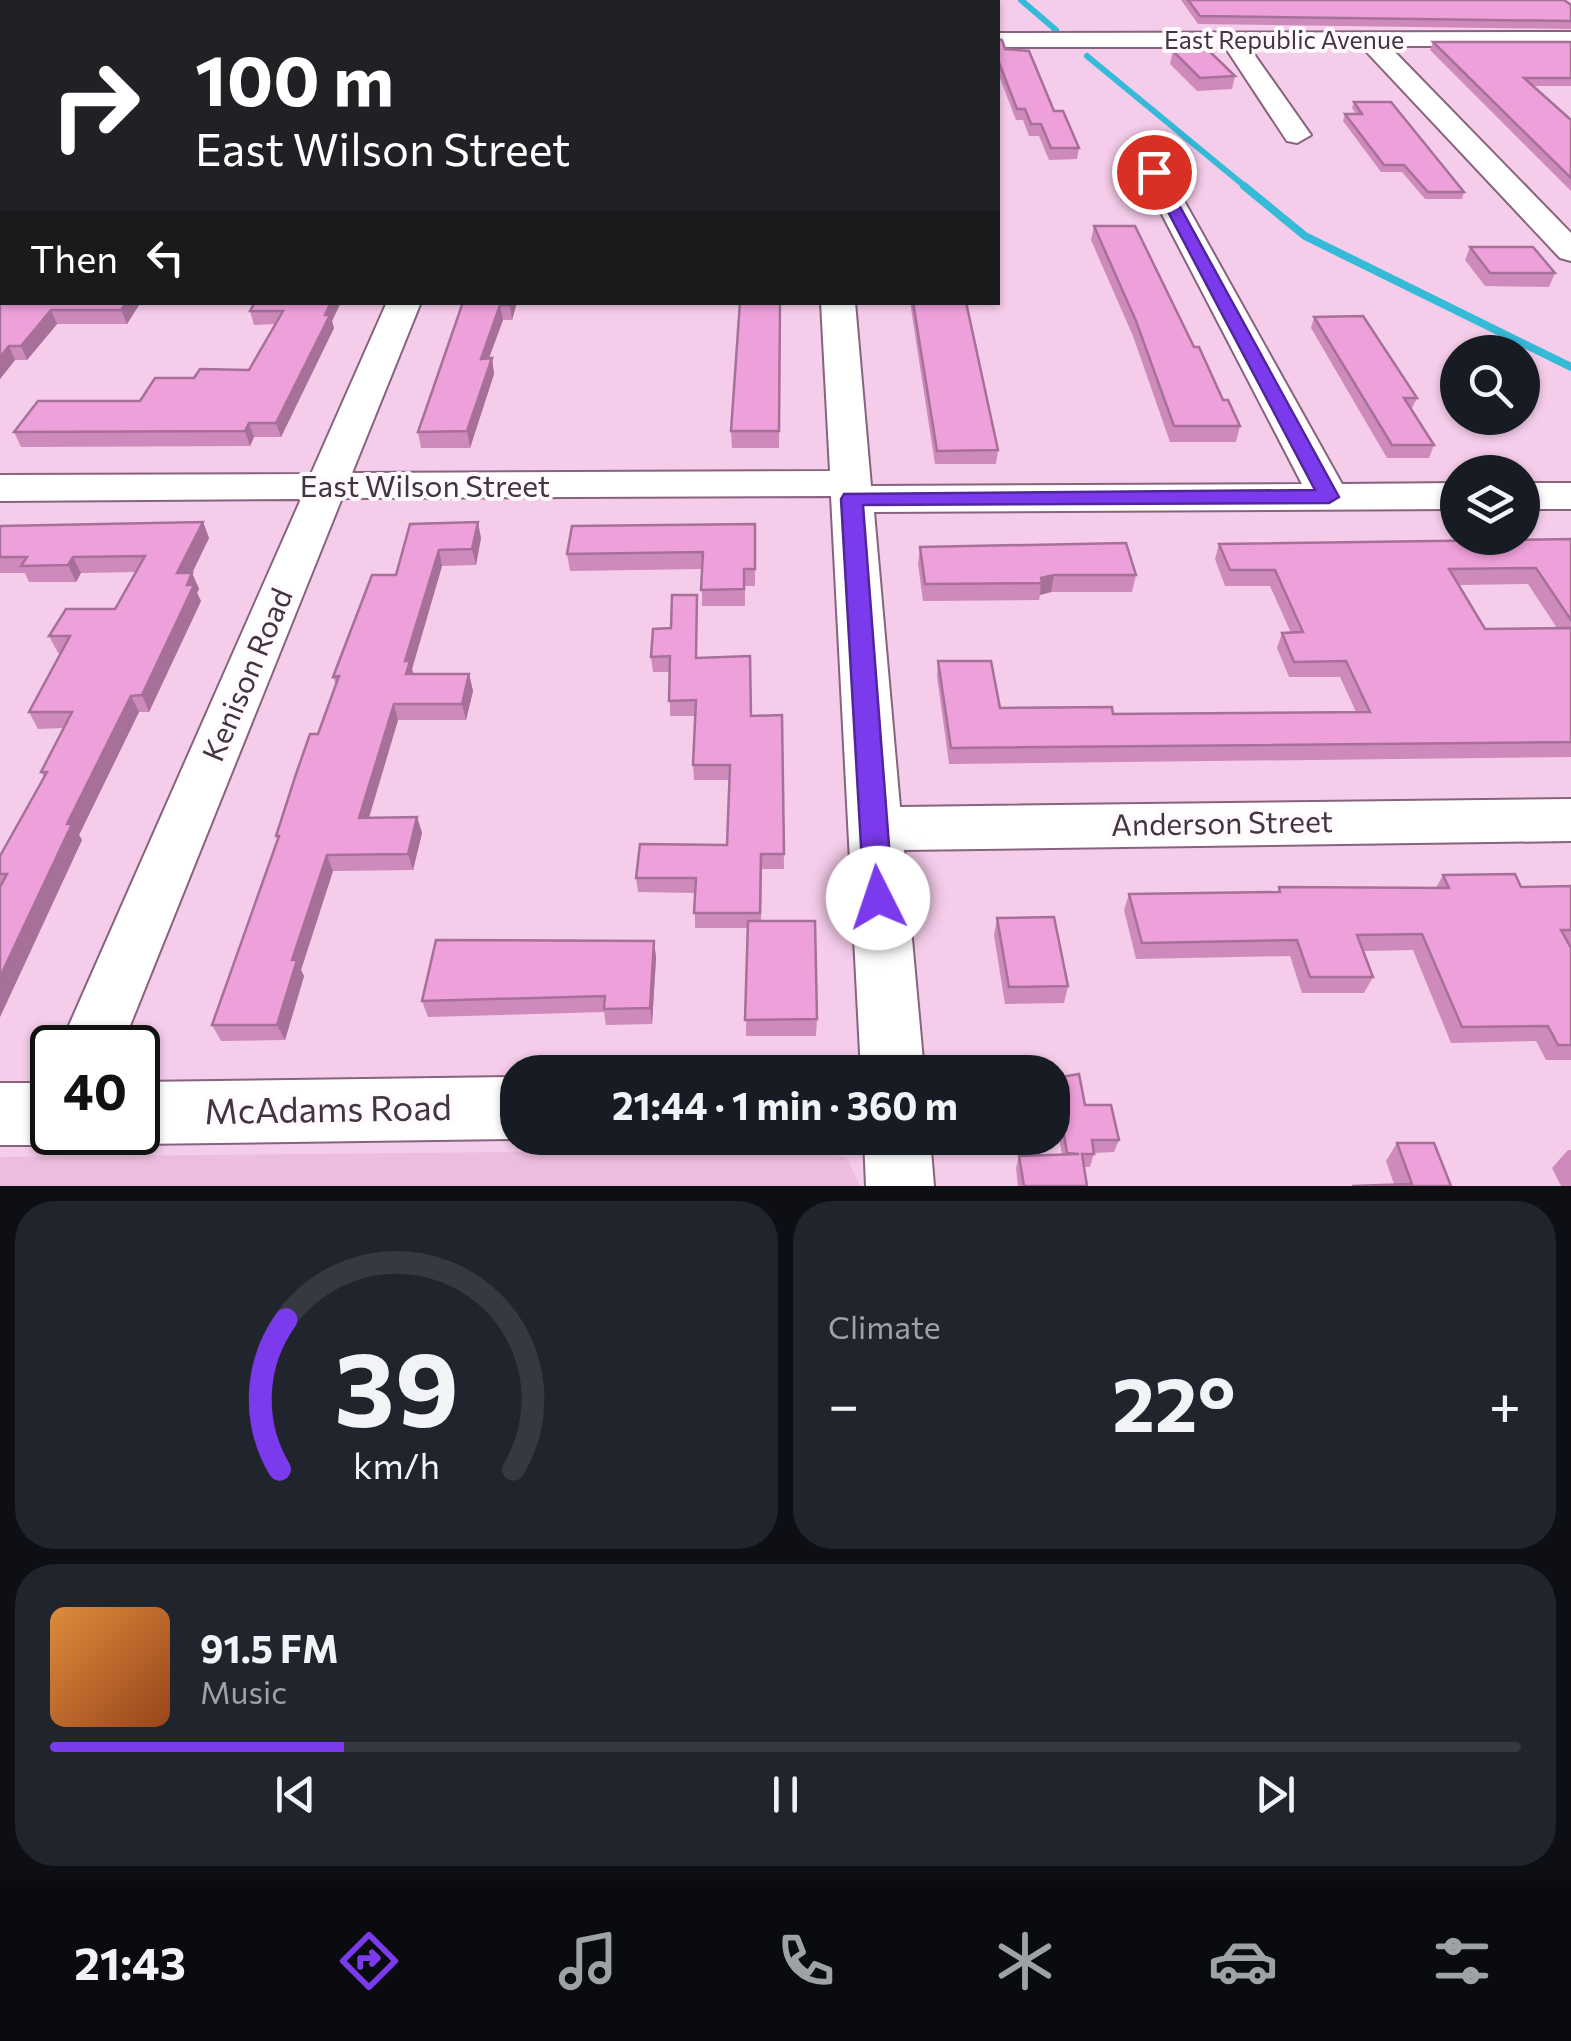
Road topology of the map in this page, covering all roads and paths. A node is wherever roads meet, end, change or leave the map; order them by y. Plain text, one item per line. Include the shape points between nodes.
1 (1138, 13) dead end
2 (1000, 40) edge
3 (1153, 40) junction
4 (1232, 40) junction
5 (1369, 40) junction
6 (1571, 40) edge
7 (1297, 135) dead end
8 (1154, 172) dead end
9 (1568, 244) edge
10 (403, 305) edge
11 (838, 305) edge
12 (0, 488) edge
13 (328, 488) junction
14 (851, 491) junction
15 (1440, 496) edge
16 (1329, 497) junction
17 (1540, 497) edge
18 (1569, 498) edge
19 (1571, 820) edge
20 (873, 828) junction
21 (100, 1025) edge
22 (891, 1055) edge
23 (500, 1108) edge
24 (160, 1113) edge
25 (0, 1114) edge
26 (30, 1114) edge
27 (898, 1155) edge
28 (900, 1186) edge

1 - 3 street
2 - 3 street, East Republic Avenue
3 - 4 street, East Republic Avenue
4 - 5 street, East Republic Avenue
4 - 7 street
5 - 6 street, East Republic Avenue
5 - 9 street
8 - 16 street
10 - 13 street, Kenison Road
11 - 14 street
12 - 13 street, East Wilson Street
13 - 14 street, East Wilson Street
13 - 21 street, Kenison Road
14 - 16 street, East Wilson Street
14 - 20 street
15 - 16 street, East Wilson Street
17 - 18 street
19 - 20 street, Anderson Street
20 - 22 street
23 - 24 street, McAdams Road
25 - 26 street
27 - 28 street

